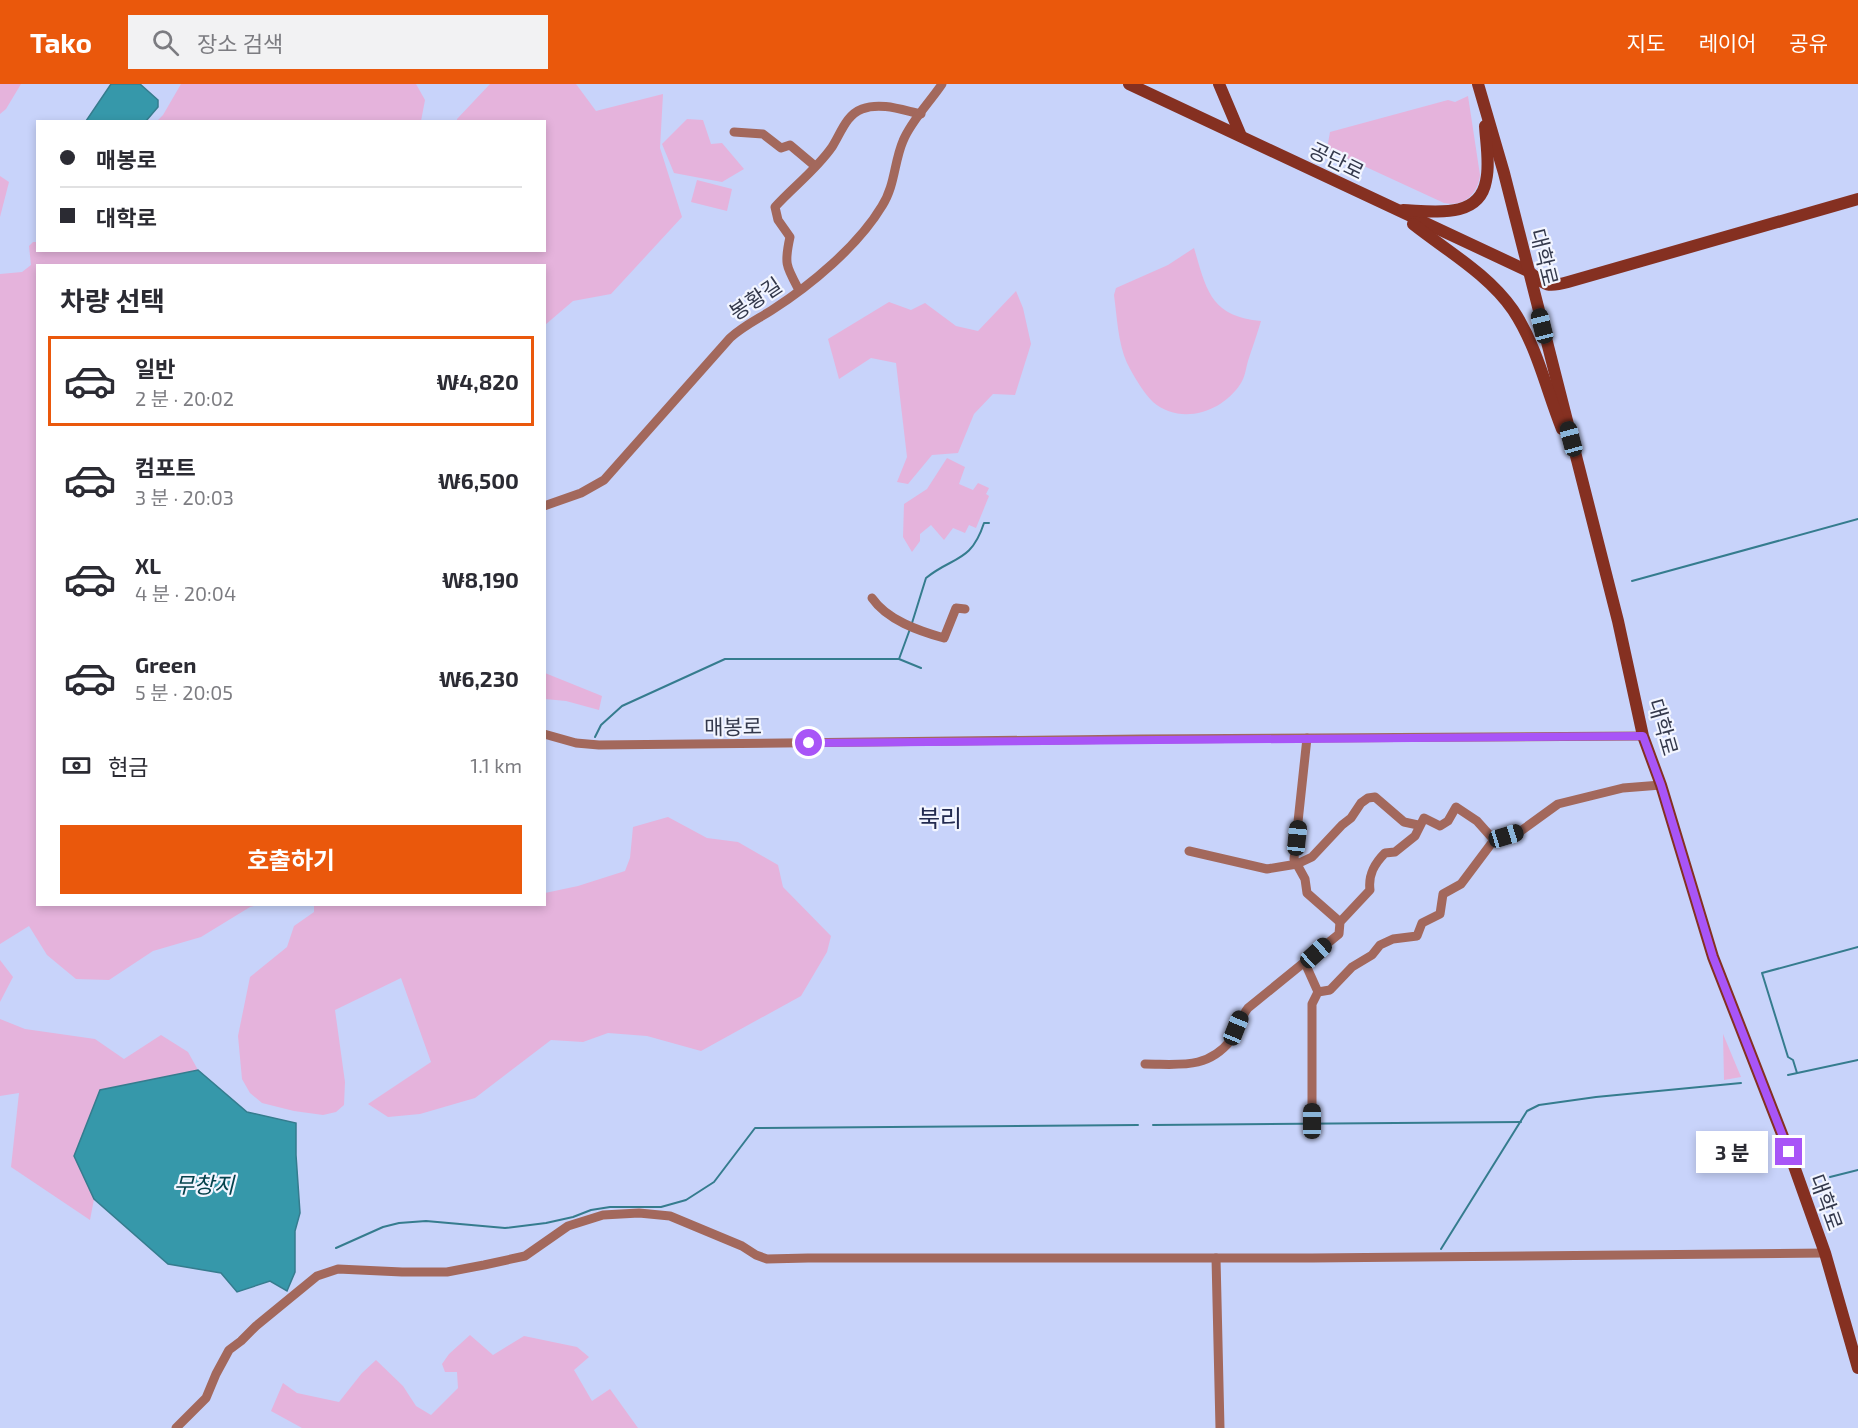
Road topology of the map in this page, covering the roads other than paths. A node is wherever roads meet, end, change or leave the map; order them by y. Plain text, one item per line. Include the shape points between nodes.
1 (942, 84) edge
2 (1129, 84) edge
3 (1219, 84) edge
4 (1478, 84) edge
5 (1484, 106) junction
6 (921, 114) junction
7 (734, 132) dead end
8 (1241, 136) junction
9 (815, 166) junction
10 (1858, 199) edge
11 (1395, 210) junction
12 (1528, 271) junction
13 (799, 290) junction
14 (1582, 482) junction
15 (546, 505) edge
16 (872, 598) dead end
17 (961, 609) dead end
18 (546, 735) edge
19 (1643, 736) junction
20 (1307, 738) junction
21 (1661, 785) junction
22 (1418, 825) junction
23 (1494, 840) junction
24 (1189, 851) dead end
25 (1297, 864) junction
26 (1340, 922) junction
27 (1305, 963) junction
28 (1318, 992) junction
29 (1145, 1064) dead end
30 (1312, 1121) dead end
31 (1824, 1253) junction
32 (1216, 1258) junction
33 (1858, 1368) edge
34 (176, 1428) edge
35 (1220, 1428) edge

1 - 6 street, 봉황길
2 - 8 main road, 공단로
3 - 8 main road
4 - 5 main road, 대학로
5 - 11 main road via 1486,181 1474,203 1446,212
5 - 12 main road, 대학로
6 - 9 street via 880,105 852,113
6 - 13 street, 봉황길 via 904,139 893,183 882,206 854,241
7 - 9 street via 763,134 781,148 790,145
8 - 11 main road, 공단로
9 - 13 street via 775,207 778,220 790,237 787,268
10 - 12 main road, 공단로 via 1553,286 1545,285
11 - 12 main road, 공단로
11 - 14 main road via 1470,266 1513,310 1535,351
12 - 14 main road, 대학로
13 - 15 street, 봉황길 via 730,338 604,480
14 - 19 main road, 대학로
16 - 17 street via 878,607 913,627 944,638
18 - 20 street, 매봉로 via 587,745
19 - 20 street, 매봉로
19 - 21 main road, 대학로
20 - 25 street via 1294,859
21 - 23 street via 1623,788 1558,804 1518,833
21 - 31 main road, 대학로 via 1713,957
22 - 23 street via 1424,818 1440,826 1456,807 1477,821
22 - 25 street via 1404,822 1375,797 1368,798 1312,857
22 - 26 street via 1414,836 1378,860 1369,879 1370,891
23 - 28 street via 1461,884 1443,894 1440,914 1422,923 1417,936 1380,945 1330,990
24 - 25 street via 1268,869
25 - 26 street via 1307,893
26 - 27 street via 1339,934
27 - 28 street
27 - 29 street via 1248,1008 1232,1039 1213,1058 1191,1064
28 - 30 street via 1312,1004
31 - 32 street
31 - 33 main road, 대학로
32 - 34 street via 775,1260 670,1216 603,1215 568,1226 525,1256 484,1265 447,1272 338,1269 317,1276 229,1350 206,1398
32 - 35 street

